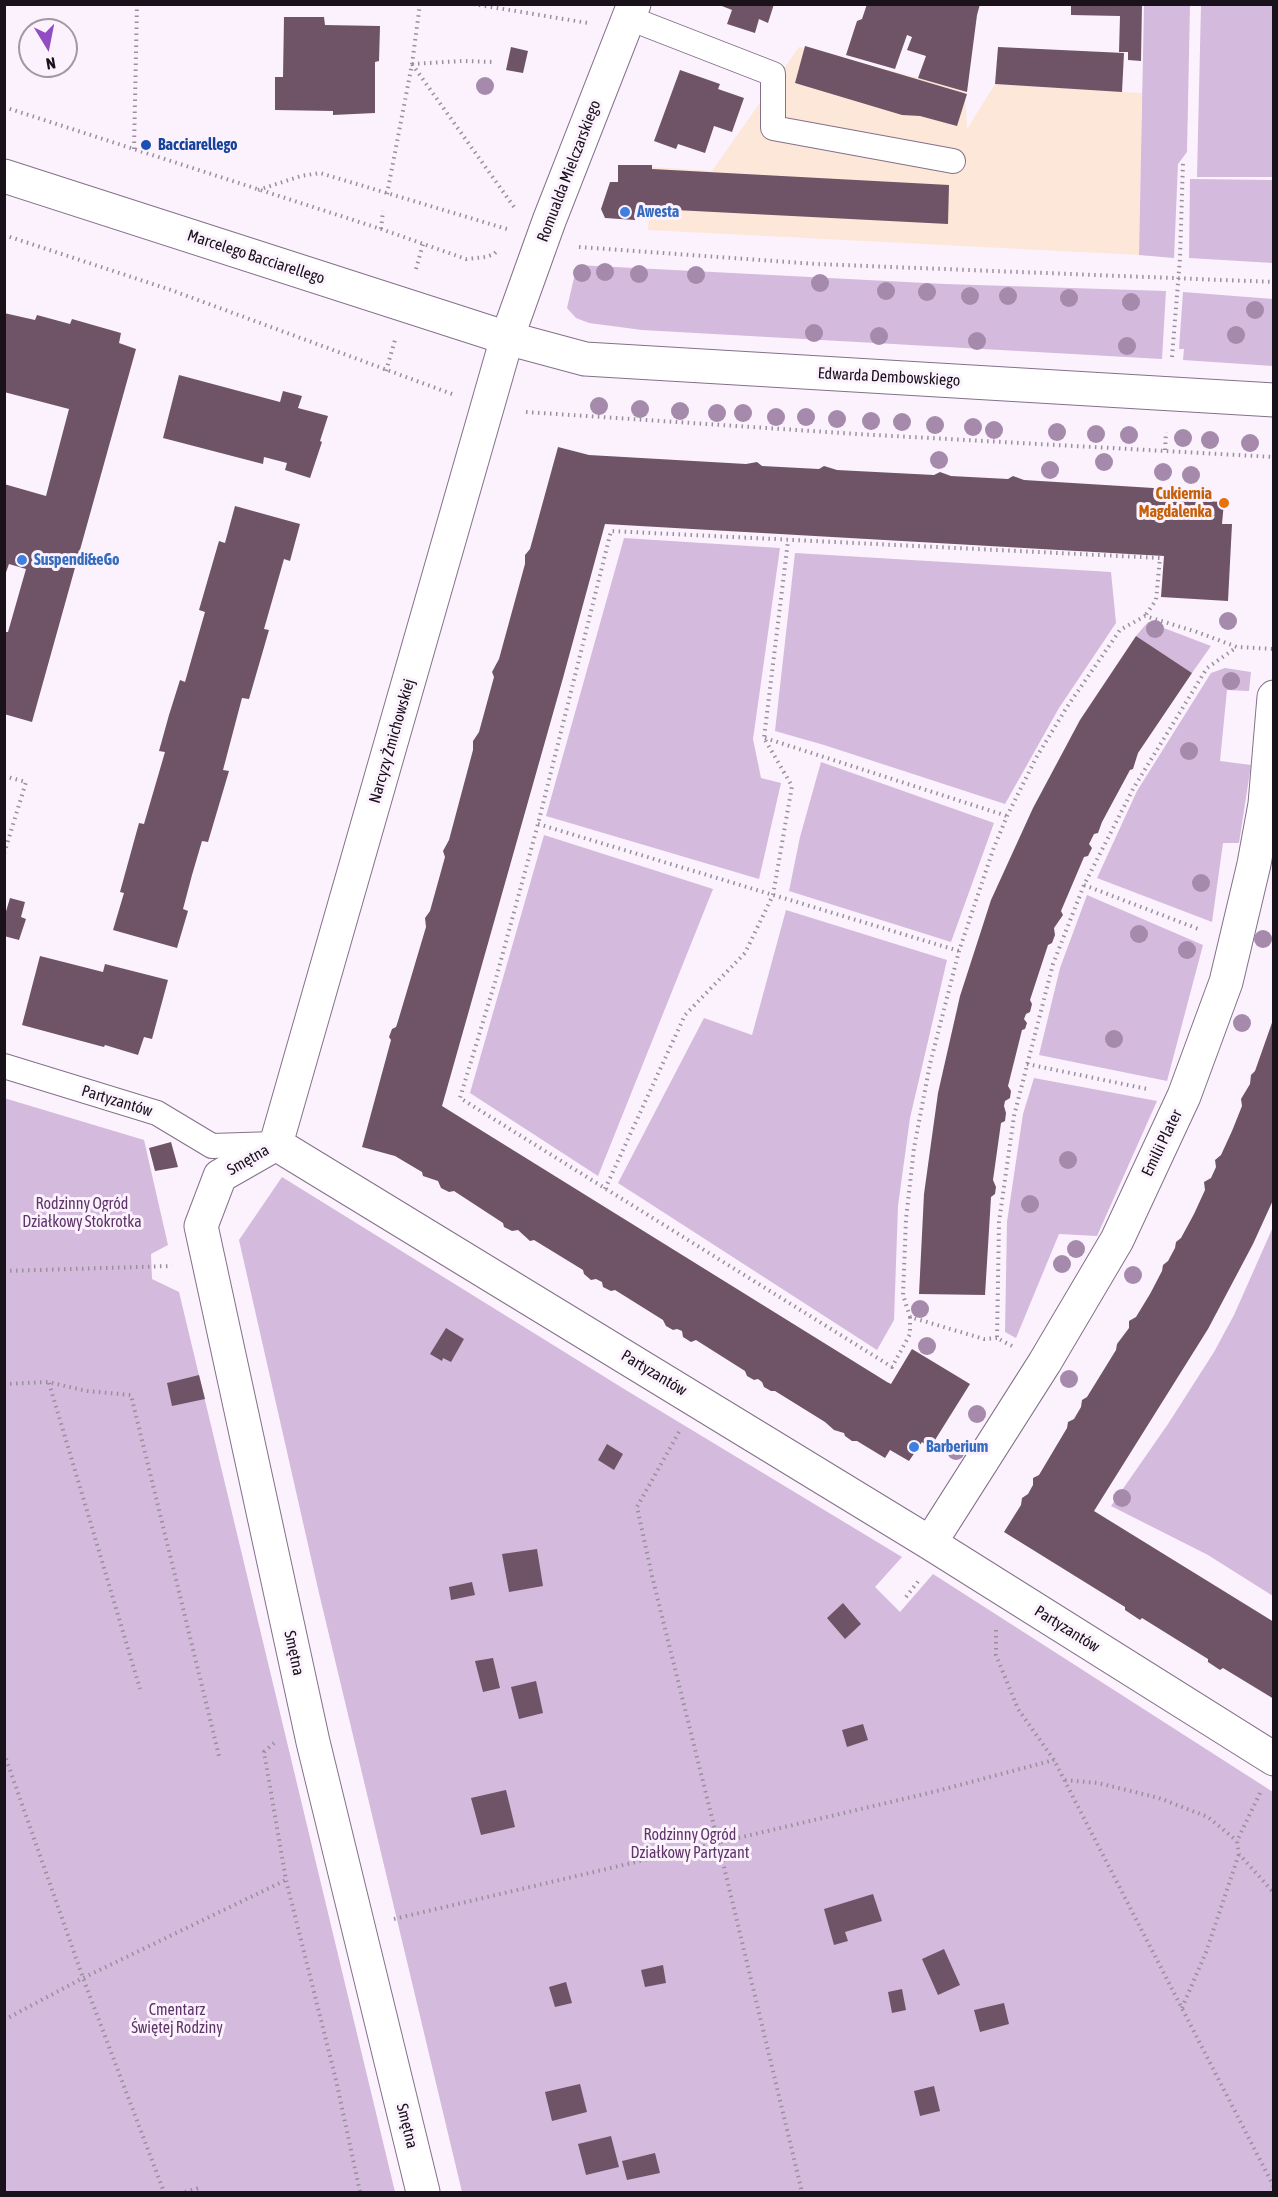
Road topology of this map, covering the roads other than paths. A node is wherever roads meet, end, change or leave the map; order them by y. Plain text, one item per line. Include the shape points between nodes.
1 (628, 19) edge
2 (953, 161) dead end
3 (4, 176) edge
4 (507, 338) junction
5 (1274, 400) edge
6 (1274, 697) edge
7 (4, 1066) edge
8 (276, 1144) junction
9 (930, 1543) junction
10 (1269, 1772) edge
11 (423, 2193) edge

1 - 2 lane via 773,74 773,128
1 - 4 street, Romualda Mielczarskiego
3 - 4 street, Marcelego Bacciarellego
4 - 5 street, Edwarda Dembowskiego via 585,359 617,362
4 - 8 street, Narcyzy Żmichowskiej
6 - 9 street, Emilii Plater via 1265,804 1254,864 1223,991 1184,1096 1116,1240 1045,1362
7 - 8 lane, Partyzantów via 157,1113 212,1146
8 - 9 street, Partyzantów
8 - 11 street, Smętna via 220,1176 201,1226 309,1725
9 - 10 street, Partyzantów via 1005,1589

